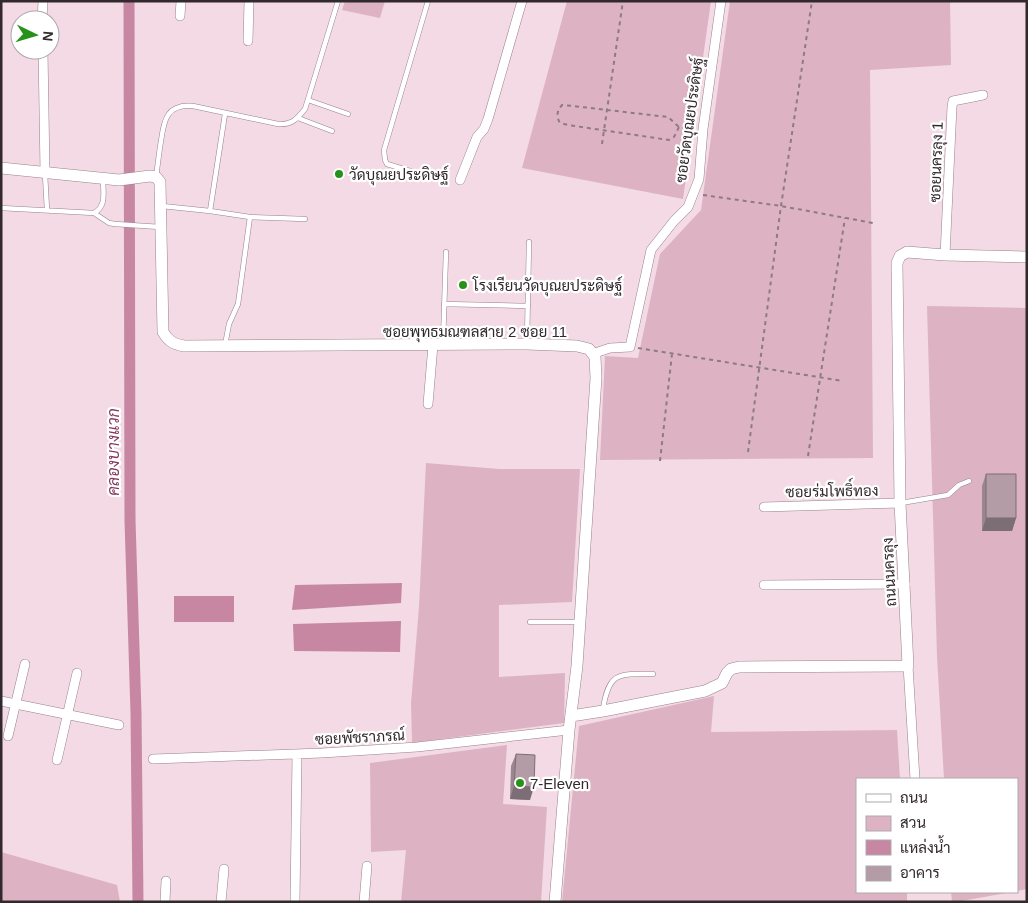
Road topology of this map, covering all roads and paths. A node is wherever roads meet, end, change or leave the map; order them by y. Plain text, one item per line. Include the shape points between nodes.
1 (181, 1) edge
2 (249, 1) edge
3 (338, 1) edge
4 (428, 1) edge
5 (522, 1) edge
6 (623, 1) edge
7 (721, 1) edge
8 (812, 1) edge
9 (180, 16) dead end
10 (248, 41) dead end
11 (43, 60) edge
12 (983, 95) dead end
13 (308, 100) junction
14 (607, 110) junction
15 (225, 114) junction
16 (348, 114) dead end
17 (298, 118) junction
18 (679, 127) junction
19 (703, 128) junction
20 (604, 130) junction
21 (332, 131) dead end
22 (602, 144) dead end
23 (1, 168) edge
24 (45, 172) junction
25 (422, 175) dead end
26 (156, 177) junction
27 (103, 178) junction
28 (460, 180) dead end
29 (694, 194) junction
30 (160, 206) junction
31 (780, 206) junction
32 (1, 208) edge
33 (47, 210) junction
34 (210, 210) junction
35 (94, 212) junction
36 (250, 217) junction
37 (845, 218) junction
38 (305, 220) dead end
39 (873, 223) dead end
40 (160, 227) junction
41 (529, 242) dead end
42 (446, 252) dead end
43 (945, 255) junction
44 (1027, 257) edge
45 (444, 304) junction
46 (528, 306) junction
47 (527, 344) junction
48 (224, 345) junction
49 (438, 345) junction
50 (630, 347) junction
51 (592, 354) junction
52 (672, 354) junction
53 (758, 367) junction
54 (821, 378) junction
55 (843, 381) dead end
56 (428, 404) dead end
57 (748, 452) dead end
58 (808, 456) dead end
59 (660, 461) dead end
60 (969, 481) dead end
61 (900, 503) junction
62 (764, 507) dead end
63 (905, 584) junction
64 (764, 585) dead end
65 (530, 622) dead end
66 (580, 622) junction
67 (25, 664) dead end
68 (908, 666) junction
69 (77, 673) dead end
70 (653, 674) dead end
71 (1, 701) edge
72 (16, 704) junction
73 (603, 711) junction
74 (68, 714) junction
75 (571, 716) junction
76 (119, 725) dead end
77 (569, 730) junction
78 (8, 736) dead end
79 (297, 754) junction
80 (153, 759) dead end
81 (57, 760) dead end
82 (915, 778) edge
83 (367, 866) dead end
84 (224, 869) dead end
85 (166, 881) dead end
86 (165, 902) edge
87 (221, 902) edge
88 (295, 902) edge
89 (364, 902) edge
90 (555, 902) edge

1 - 9 street
2 - 10 street
3 - 13 lane
4 - 25 lane via 384,150 387,164
5 - 28 street via 488,120 477,137
6 - 14 path
7 - 19 street, ซอยวัดบุณยประดิษฐ์
8 - 31 path
11 - 24 street
12 - 43 street, ซอยนครลุง 1 via 953,102
13 - 16 lane
13 - 17 lane
14 - 18 path via 668,117
14 - 20 path
14 - 20 path via 562,105 558,111 560,123
15 - 17 lane via 278,124
15 - 26 lane via 183,105 169,113 164,121
15 - 34 lane
17 - 21 lane
18 - 19 path
18 - 20 path via 669,140
19 - 29 street, ซอยวัดบุณยประดิษฐ์
20 - 22 path
23 - 24 street
24 - 27 street
24 - 33 lane
26 - 27 street
26 - 30 street, ซอยพุทธมณฑลสาย 2 ซอย 11 via 160,182
27 - 35 lane via 103,203 100,210
29 - 31 path
29 - 50 street, ซอยวัดบุณยประดิษฐ์ via 688,206 651,250
30 - 34 lane
30 - 40 street, ซอยพุทธมณฑลสาย 2 ซอย 11
31 - 37 path
31 - 53 path
32 - 33 lane
33 - 35 lane
34 - 36 lane
35 - 40 lane via 109,223
36 - 38 lane
36 - 48 lane via 238,304
37 - 39 path
37 - 54 path
40 - 48 street, ซอยพุทธมณฑลสาย 2 ซอย 11 via 163,332 174,344
41 - 46 lane
42 - 45 lane
43 - 44 street, ถนนนครลุง
43 - 61 street, ถนนนครลุง via 907,252 897,263
45 - 46 lane
45 - 49 lane
46 - 47 lane
47 - 49 street, ซอยพุทธมณฑลสาย 2 ซอย 11
47 - 51 street, ซอยพุทธมณฑลสาย 2 ซอย 11 via 577,346 589,349
48 - 49 street, ซอยพุทธมณฑลสาย 2 ซอย 11
49 - 56 street
50 - 51 street via 610,348
50 - 52 path
51 - 66 street via 596,378
52 - 53 path
52 - 59 path
53 - 54 path
53 - 57 path
54 - 55 path
54 - 58 path
60 - 61 lane via 948,495
61 - 62 street, ซอยร่มโพธิ์ทอง
61 - 63 street, ถนนนครลุง
63 - 64 street
63 - 68 street, ถนนนครลุง
65 - 66 lane
66 - 75 street
67 - 72 street
68 - 73 street via 739,667 731,669 722,683 706,691
68 - 82 street
69 - 74 street
70 - 73 lane via 622,674 611,681
71 - 72 street
72 - 74 street
72 - 78 street
73 - 75 street
74 - 76 street
74 - 81 street
75 - 77 street
77 - 79 street, ซอยพัชราภรณ์ via 417,747
77 - 90 street
79 - 80 street, ซอยพัชราภรณ์
79 - 88 street
83 - 89 street
84 - 87 street
85 - 86 street

